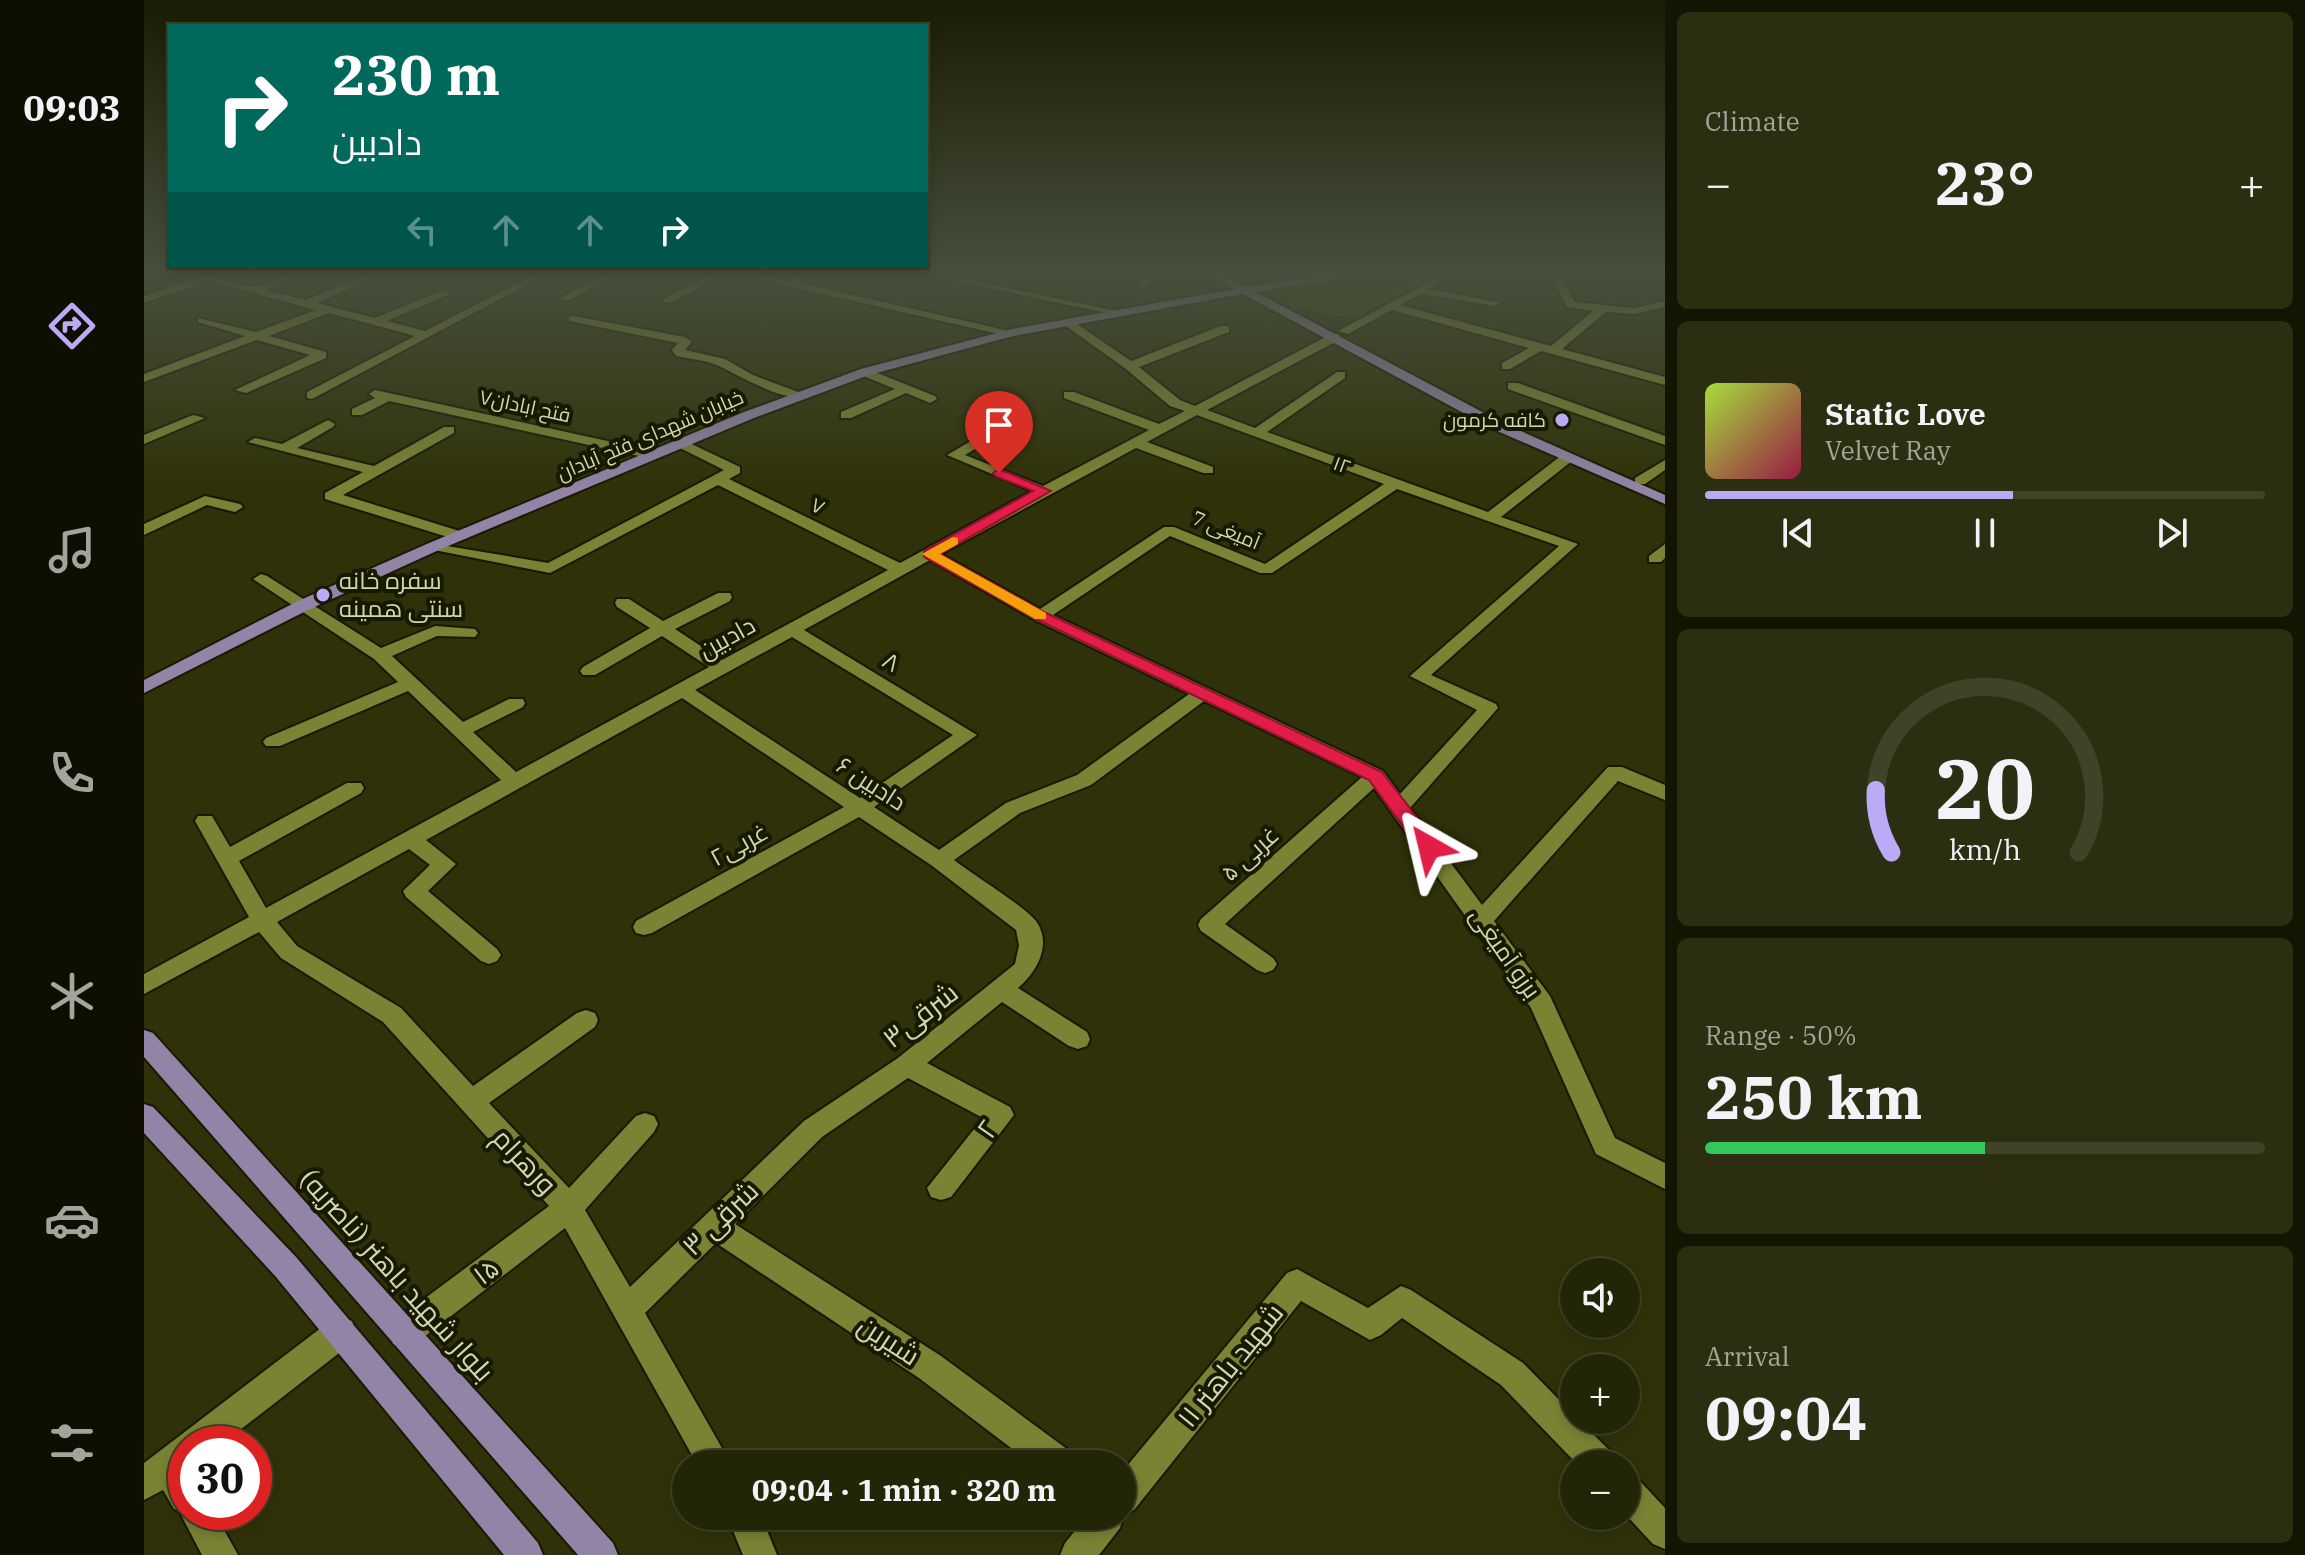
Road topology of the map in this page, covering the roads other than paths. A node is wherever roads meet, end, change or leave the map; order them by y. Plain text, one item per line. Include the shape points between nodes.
1 (238, 344) edge
2 (280, 344) edge
3 (410, 344) edge
4 (685, 344) edge
5 (972, 344) edge
6 (1098, 344) edge
7 (1188, 344) edge
8 (1322, 344) edge
9 (1357, 344) edge
10 (1526, 344) edge
11 (1553, 344) edge
12 (1545, 349) junction
13 (164, 358) dead end
14 (183, 363) junction
15 (1130, 366) junction
16 (1506, 366) dead end
17 (865, 372) junction
18 (1341, 375) dead end
19 (144, 378) edge
20 (1664, 379) edge
21 (1513, 386) dead end
22 (905, 389) junction
23 (241, 390) dead end
24 (312, 395) dead end
25 (799, 395) junction
26 (1069, 395) dead end
27 (930, 399) dead end
28 (1194, 411) junction
29 (357, 412) dead end
30 (1482, 413) junction
31 (846, 415) dead end
32 (198, 418) dead end
33 (328, 424) dead end
34 (1007, 426) dead end
35 (1159, 429) junction
36 (449, 430) dead end
37 (1256, 433) junction
38 (144, 440) edge
39 (1665, 441) edge
40 (255, 442) dead end
41 (1134, 442) junction
42 (681, 443) junction
43 (284, 449) junction
44 (653, 455) junction
45 (1567, 458) junction
46 (1665, 464) edge
47 (375, 470) junction
48 (1208, 470) dead end
49 (718, 479) junction
50 (1640, 481) junction
51 (1394, 484) junction
52 (1665, 490) edge
53 (1044, 491) junction
54 (1665, 500) edge
55 (235, 507) dead end
56 (1490, 518) junction
57 (144, 530) edge
58 (460, 536) junction
59 (435, 546) junction
60 (930, 554) junction
61 (901, 570) junction
62 (261, 579) dead end
63 (724, 597) dead end
64 (623, 603) dead end
65 (304, 605) junction
66 (1041, 616) junction
67 (661, 629) junction
68 (792, 630) junction
69 (469, 633) dead end
70 (380, 655) junction
71 (723, 668) junction
72 (589, 671) dead end
73 (410, 684) junction
74 (144, 687) edge
75 (682, 690) junction
76 (1203, 693) junction
77 (516, 703) dead end
78 (460, 731) junction
79 (967, 735) joint
80 (273, 742) dead end
81 (1376, 776) junction
82 (514, 781) junction
83 (354, 788) dead end
84 (1665, 793) edge
85 (859, 808) junction
86 (1399, 808) junction
87 (205, 821) dead end
88 (409, 839) junction
89 (227, 858) junction
90 (939, 860) junction
91 (262, 920) junction
92 (1482, 920) junction
93 (1027, 926) joint
94 (644, 927) dead end
95 (489, 955) dead end
96 (1265, 964) dead end
97 (144, 985) edge
98 (1001, 989) junction
99 (586, 1020) dead end
100 (1078, 1039) dead end
101 (144, 1040) edge
102 (907, 1065) junction
103 (471, 1102) junction
104 (144, 1115) edge
105 (645, 1124) dead end
106 (813, 1129) joint
107 (1665, 1177) edge
108 (941, 1188) dead end
109 (569, 1208) junction
110 (712, 1225) junction
111 (629, 1309) junction
112 (341, 1332) junction
113 (404, 1333) junction
114 (219, 1426) edge
115 (707, 1450) edge
116 (1040, 1450) edge
117 (1585, 1450) edge
118 (1136, 1481) edge
119 (1640, 1506) edge
120 (206, 1530) edge
121 (750, 1530) edge
122 (1097, 1530) edge
123 (1665, 1532) edge
124 (221, 1555) edge
125 (525, 1555) edge
126 (601, 1555) edge
127 (760, 1555) edge
128 (1077, 1555) edge

1 - 14 street
2 - 23 street via 322,355
3 - 24 street
4 - 25 street via 680,353 721,362
5 - 17 main road, خیابان شهدای فتح آبادان
6 - 15 street, ۱۲
7 - 15 street
8 - 28 street, دادبین
9 - 30 main road
10 - 12 street
11 - 12 street
12 - 16 street
12 - 20 street
13 - 14 street
14 - 19 street
15 - 28 street, ۱۲ via 1175,403
17 - 22 street
17 - 25 main road, خیابان شهدای فتح آبادان
18 - 37 street
21 - 39 street
22 - 27 street
22 - 31 street
25 - 42 main road, خیابان شهدای فتح آبادان
26 - 35 street
28 - 35 street, دادبین
28 - 37 street, ۱۲
29 - 44 street, فتح ابادان۷ via 381,395
30 - 45 main road
30 - 50 main road
32 - 38 street
33 - 43 street
34 - 53 street via 954,455
35 - 41 street, دادبین
36 - 47 street
37 - 51 street, ۱۲
40 - 43 street
41 - 48 street
41 - 53 street, دادبین
42 - 44 main road, خیابان شهدای فتح آبادان
42 - 49 street via 735,470
43 - 47 street
44 - 58 main road, خیابان شهدای فتح آبادان
45 - 54 main road
45 - 56 street
46 - 50 street
47 - 58 street via 333,493 332,499
49 - 59 street via 550,568
49 - 61 street, ۷
50 - 52 main road
51 - 56 street, ۱۲
51 - 66 street, آمیغی 7 via 1266,570 1169,530
53 - 60 street, دادبین
55 - 57 street via 205,500
56 - 86 street, ۱۲ via 1570,544 1419,676 1489,708
58 - 59 main road, خیابان شهدای فتح آبادان
59 - 65 main road, خیابان شهدای فتح آبادان
60 - 61 street, دادبین
60 - 66 street, برزو آمیغی
61 - 68 street, دادبین
62 - 65 street
63 - 67 street
64 - 67 street
65 - 70 street
65 - 74 main road, خیابان شهدای فتح آبادان
66 - 76 street, برزو آمیغی
67 - 71 street
67 - 72 street
68 - 71 street, دادبین
68 - 79 street, ۸
69 - 70 street via 435,631
70 - 73 street
71 - 75 street, دادبین
73 - 78 street
73 - 80 street
75 - 82 street, دادبین
75 - 85 street, دادبین ۶
76 - 81 street, برزو آمیغی
76 - 90 street via 1084,780 1013,808
77 - 78 street
78 - 82 street
79 - 85 street, غربی۲
81 - 86 street, برزو آمیغی
81 - 96 street, ۵ غربی via 1209,925
82 - 88 street, دادبین
83 - 89 street
84 - 92 street via 1615,772
85 - 90 street, دادبین ۶
85 - 94 street, غربی۲
86 - 92 street, برزو آمیغی
87 - 89 street, ورهرام
88 - 91 street, دادبین
88 - 95 street via 445,864 414,891
89 - 91 street, ورهرام
90 - 93 street, دادبین ۶
91 - 97 street, دادبین
91 - 103 street, ورهرام via 289,952 392,1015
92 - 107 street, برزو آمیغی via 1541,1003 1605,1146
93 - 98 street, شرقی۳ via 1031,945 1026,968
98 - 100 street
98 - 102 street, شرقی۳
99 - 103 street
101 - 113 main road, بلوار شهید باهنر (ناصریه)
102 - 106 street, شرقی۳
102 - 108 street, ۲ via 1001,1115
103 - 109 street, ورهرام
104 - 112 main road
105 - 109 street
106 - 110 street, ۳ شرقی
109 - 111 street, ورهرام
109 - 113 street, ۱۵
110 - 111 street, ۳ شرقی
110 - 116 street, شیرین via 930,1367
111 - 115 street, ورهرام
112 - 114 street
112 - 125 main road
113 - 126 main road, بلوار شهید باهنر (ناصریه)
117 - 118 street, شهید باهنر ۱۱ via 1512,1374 1401,1300 1370,1325 1297,1283
119 - 123 street
120 - 124 street
121 - 127 street
122 - 128 street

